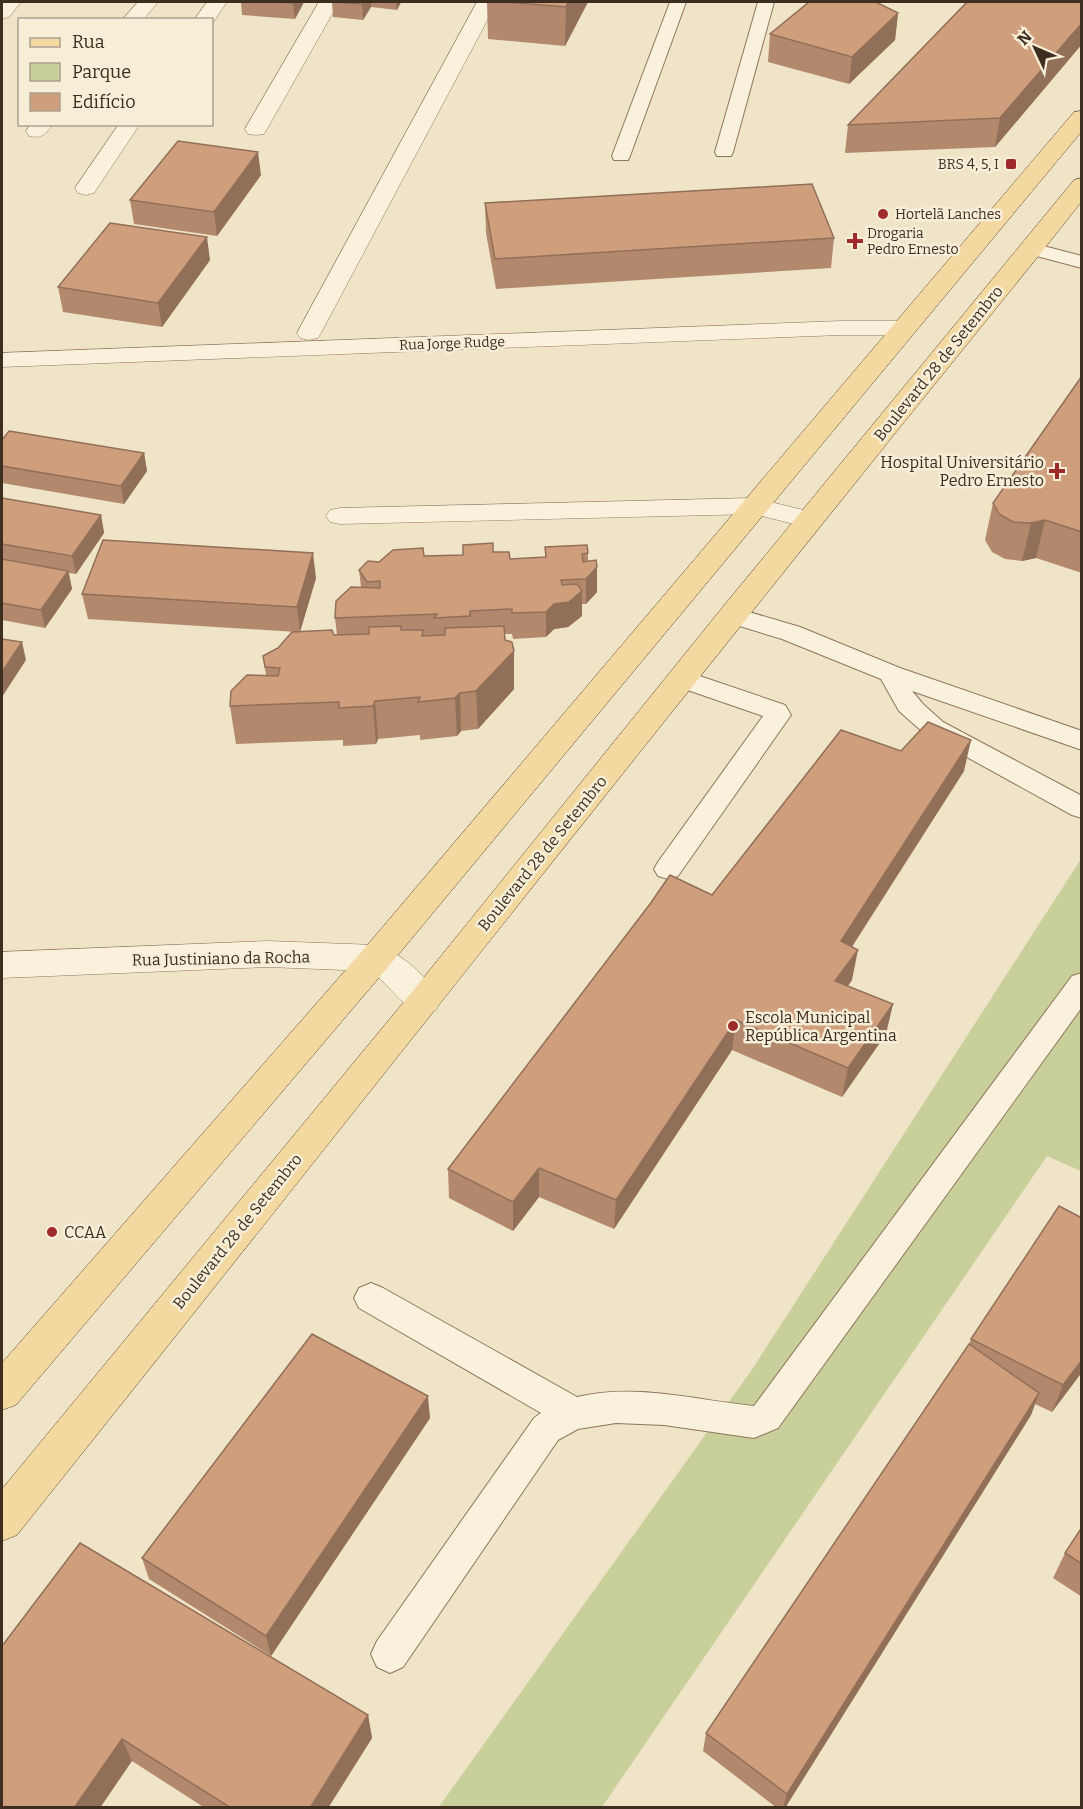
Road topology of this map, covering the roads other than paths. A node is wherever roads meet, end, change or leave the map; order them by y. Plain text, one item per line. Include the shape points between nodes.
1 (11, 2) edge
2 (148, 2) edge
3 (217, 2) edge
4 (329, 2) edge
5 (487, 2) edge
6 (678, 2) edge
7 (766, 2) edge
8 (2, 13) edge
9 (134, 18) edge
10 (205, 18) edge
11 (1082, 117) edge
12 (129, 126) edge
13 (256, 129) dead end
14 (724, 152) dead end
15 (621, 156) dead end
16 (1082, 185) edge
17 (86, 188) dead end
18 (1032, 249) junction
19 (1082, 262) edge
20 (903, 328) junction
21 (309, 333) dead end
22 (2, 360) edge
23 (754, 506) junction
24 (340, 516) dead end
25 (810, 520) junction
26 (732, 615) junction
27 (891, 674) junction
28 (682, 679) junction
29 (1082, 741) edge
30 (1082, 808) edge
31 (668, 869) dead end
32 (376, 958) junction
33 (2, 965) edge
34 (1082, 984) edge
35 (424, 1001) junction
36 (371, 1298) dead end
37 (2, 1392) edge
38 (574, 1414) junction
39 (2, 1521) edge
40 (390, 1654) dead end

1 - 8 street
2 - 9 street
3 - 10 street
4 - 13 street
5 - 21 street
6 - 15 lane
7 - 14 lane
11 - 20 main road
12 - 17 street
16 - 18 main road, Boulevard 28 de Setembro
18 - 19 lane
18 - 25 main road, Boulevard 28 de Setembro
20 - 22 street, Rua Jorge Rudge
20 - 23 main road
23 - 24 street
23 - 25 street
23 - 32 main road
25 - 26 main road, Boulevard 28 de Setembro
26 - 27 lane via 791,633
26 - 28 main road, Boulevard 28 de Setembro
27 - 29 lane
27 - 30 lane via 914,713 934,728
28 - 31 lane via 766,707 778,715
28 - 35 main road, Boulevard 28 de Setembro
32 - 33 street, Rua Justiniano da Rocha via 268,954
32 - 35 street via 392,968
32 - 37 main road
34 - 38 lane via 766,1417 754,1422 605,1407
35 - 39 main road, Boulevard 28 de Setembro
36 - 38 lane
38 - 40 lane via 546,1429

